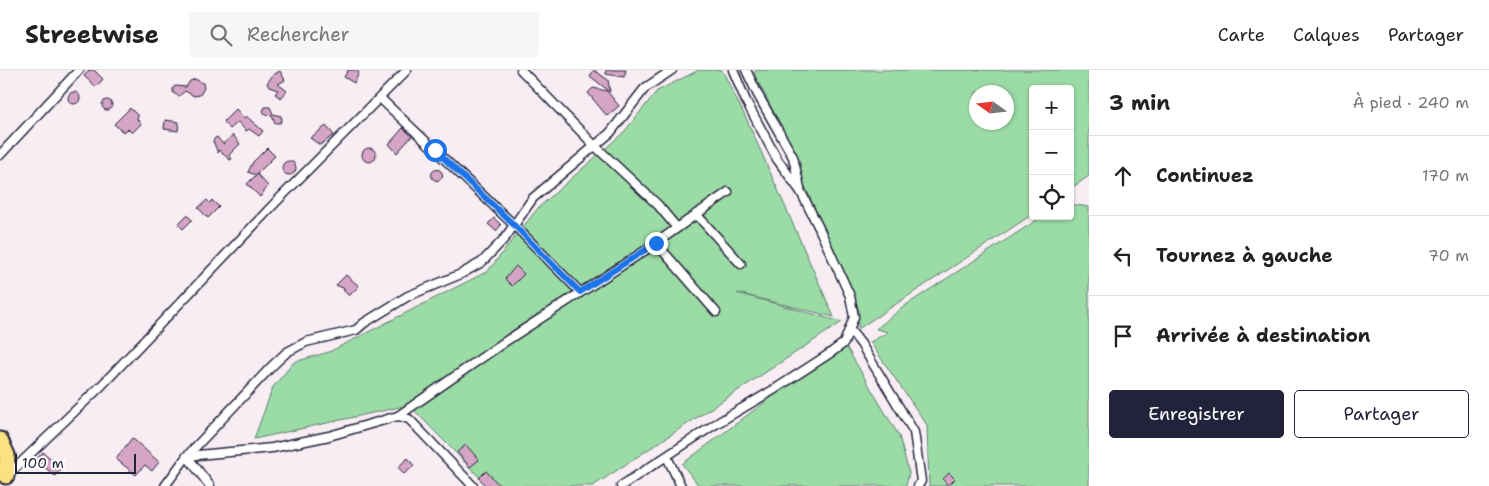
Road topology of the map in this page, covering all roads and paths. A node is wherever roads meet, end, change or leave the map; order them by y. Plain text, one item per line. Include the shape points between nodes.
1 (79, 70) edge
2 (407, 70) edge
3 (521, 70) edge
4 (672, 70) edge
5 (733, 70) edge
6 (746, 70) edge
7 (380, 98) junction
8 (595, 146) junction
9 (0, 155) edge
10 (728, 192) dead end
11 (801, 192) junction
12 (696, 214) junction
13 (514, 225) junction
14 (677, 228) junction
15 (656, 243) junction
16 (741, 264) dead end
17 (580, 292) junction
18 (716, 312) dead end
19 (850, 330) junction
20 (398, 416) junction
21 (0, 440) edge
22 (187, 456) junction
23 (667, 457) junction
24 (7, 477) edge
25 (165, 486) edge
26 (210, 486) edge
27 (473, 486) edge
28 (621, 486) edge
29 (681, 486) edge
30 (918, 486) edge

1 - 9 street
2 - 7 street
3 - 8 street
4 - 8 street via 645,88 610,133
5 - 11 street via 778,159
6 - 11 street via 792,156
7 - 13 street
7 - 24 street via 276,202 102,386
8 - 13 street via 533,198
8 - 14 street via 658,205
10 - 12 street
11 - 19 street via 850,296 854,317
12 - 14 street
12 - 16 street
13 - 17 street
13 - 22 street via 493,252 461,274 408,296 356,330 306,342 287,352
14 - 15 street
15 - 17 street
15 - 18 street
17 - 20 street
19 - 23 street via 844,343 829,354
19 - 30 street via 914,432 921,481
20 - 22 street via 272,448
20 - 27 street via 409,419
21 - 24 highway via 7,456
22 - 25 street
22 - 26 street
23 - 28 street
23 - 29 street

